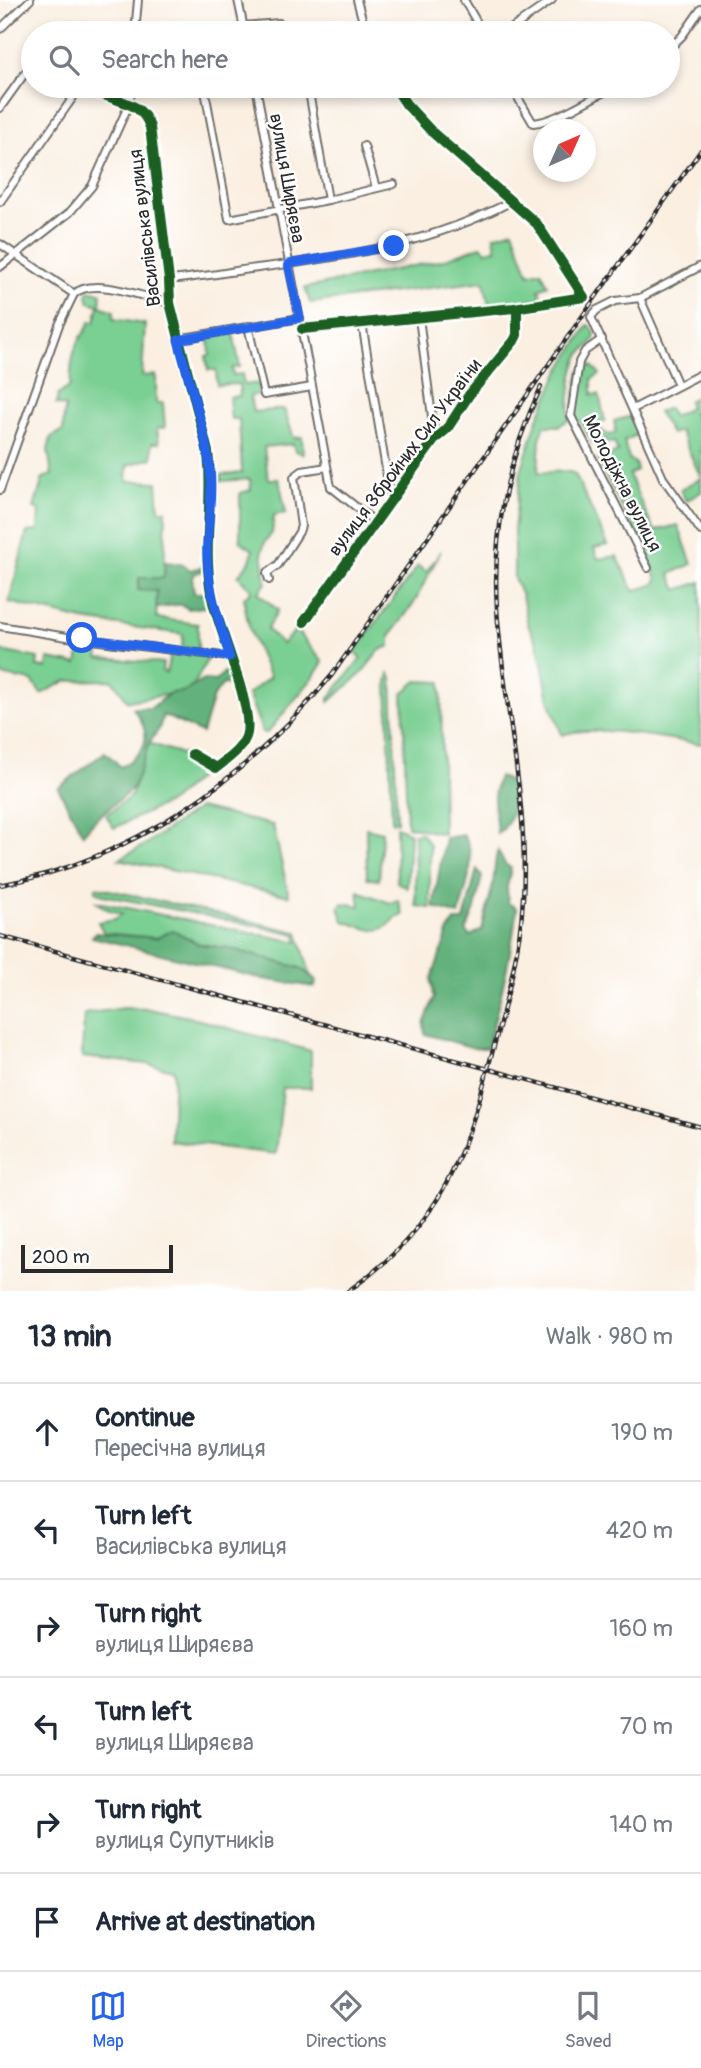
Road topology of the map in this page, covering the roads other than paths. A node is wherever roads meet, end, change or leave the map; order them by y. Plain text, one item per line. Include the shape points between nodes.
1 (30, 0) edge
2 (138, 0) edge
3 (238, 0) edge
4 (357, 0) edge
5 (464, 0) edge
6 (552, 0) edge
7 (701, 9) edge
8 (136, 21) edge
9 (242, 21) edge
10 (363, 21) edge
11 (476, 21) edge
12 (522, 21) edge
13 (0, 29) edge
14 (680, 38) edge
15 (21, 79) edge
16 (74, 98) edge
17 (113, 98) edge
18 (130, 98) edge
19 (206, 98) edge
20 (258, 98) edge
21 (310, 98) edge
22 (402, 98) edge
23 (518, 98) edge
24 (590, 98) edge
25 (130, 102) junction
26 (0, 108) edge
27 (364, 146) dead end
28 (394, 184) dead end
29 (376, 188) junction
30 (328, 200) junction
31 (512, 201) junction
32 (0, 202) edge
33 (278, 211) junction
34 (0, 244) edge
35 (15, 255) junction
36 (288, 264) junction
37 (701, 266) edge
38 (0, 267) edge
39 (169, 280) junction
40 (74, 294) junction
41 (640, 298) junction
42 (170, 303) junction
43 (517, 308) junction
44 (300, 318) junction
45 (419, 318) junction
46 (362, 323) junction
47 (248, 326) junction
48 (302, 329) junction
49 (602, 339) junction
50 (178, 340) junction
51 (701, 376) edge
52 (678, 385) junction
53 (312, 387) junction
54 (633, 409) junction
55 (435, 439) junction
56 (327, 467) junction
57 (0, 490) edge
58 (391, 500) junction
59 (374, 522) junction
60 (701, 531) edge
61 (648, 568) dead end
62 (269, 580) dead end
63 (304, 622) dead end
64 (0, 626) edge
65 (230, 657) junction
66 (192, 754) dead end

1 - 13 street
2 - 8 street
3 - 9 street
4 - 10 street
5 - 11 street
6 - 12 street
7 - 14 street
15 - 26 street
16 - 32 street
17 - 25 street
18 - 25 street
19 - 33 street via 229,219
20 - 33 street, вулиця Ширяєва
21 - 30 street
22 - 31 street via 432,132
23 - 24 street via 533,123 546,122
25 - 35 street via 92,186 70,212
25 - 39 street, Василівська вулиця via 150,127
27 - 29 street
28 - 29 street
29 - 30 street
30 - 33 street
31 - 36 street via 456,228 394,246
31 - 43 street via 537,224 584,297
33 - 36 street, вулиця Ширяєва
34 - 35 street
35 - 38 street
35 - 40 street
36 - 39 street
36 - 44 street, вулиця Ширяєва
37 - 41 street
39 - 42 street, Василівська вулиця
40 - 42 street via 92,286
40 - 57 street
41 - 49 street via 615,301 597,310 591,321
41 - 52 street
42 - 50 street, Василівська вулиця
43 - 45 street
43 - 55 street, вулиця Збройних Сил України via 514,341
44 - 47 street
44 - 48 street, вулиця Ширяєва
45 - 46 street
45 - 55 street
46 - 48 street
46 - 58 street
47 - 50 street
47 - 53 street via 264,395
48 - 53 street, вулиця Ширяєва
49 - 54 street
49 - 61 street, Молодіжна вулиця via 585,351 579,362 571,416
50 - 65 street, Василівська вулиця via 208,452 208,573
51 - 52 street
52 - 54 street
53 - 56 street, вулиця Ширяєва
54 - 60 street via 663,478
55 - 58 street, вулиця Збройних Сил України
56 - 59 street, вулиця Ширяєва via 331,487
56 - 62 street via 294,477 301,526 278,565 267,573
58 - 59 street, вулиця Збройних Сил України
59 - 63 street, вулиця Збройних Сил України
64 - 65 street
65 - 66 street, Василівська вулиця via 248,724 245,740 216,768

